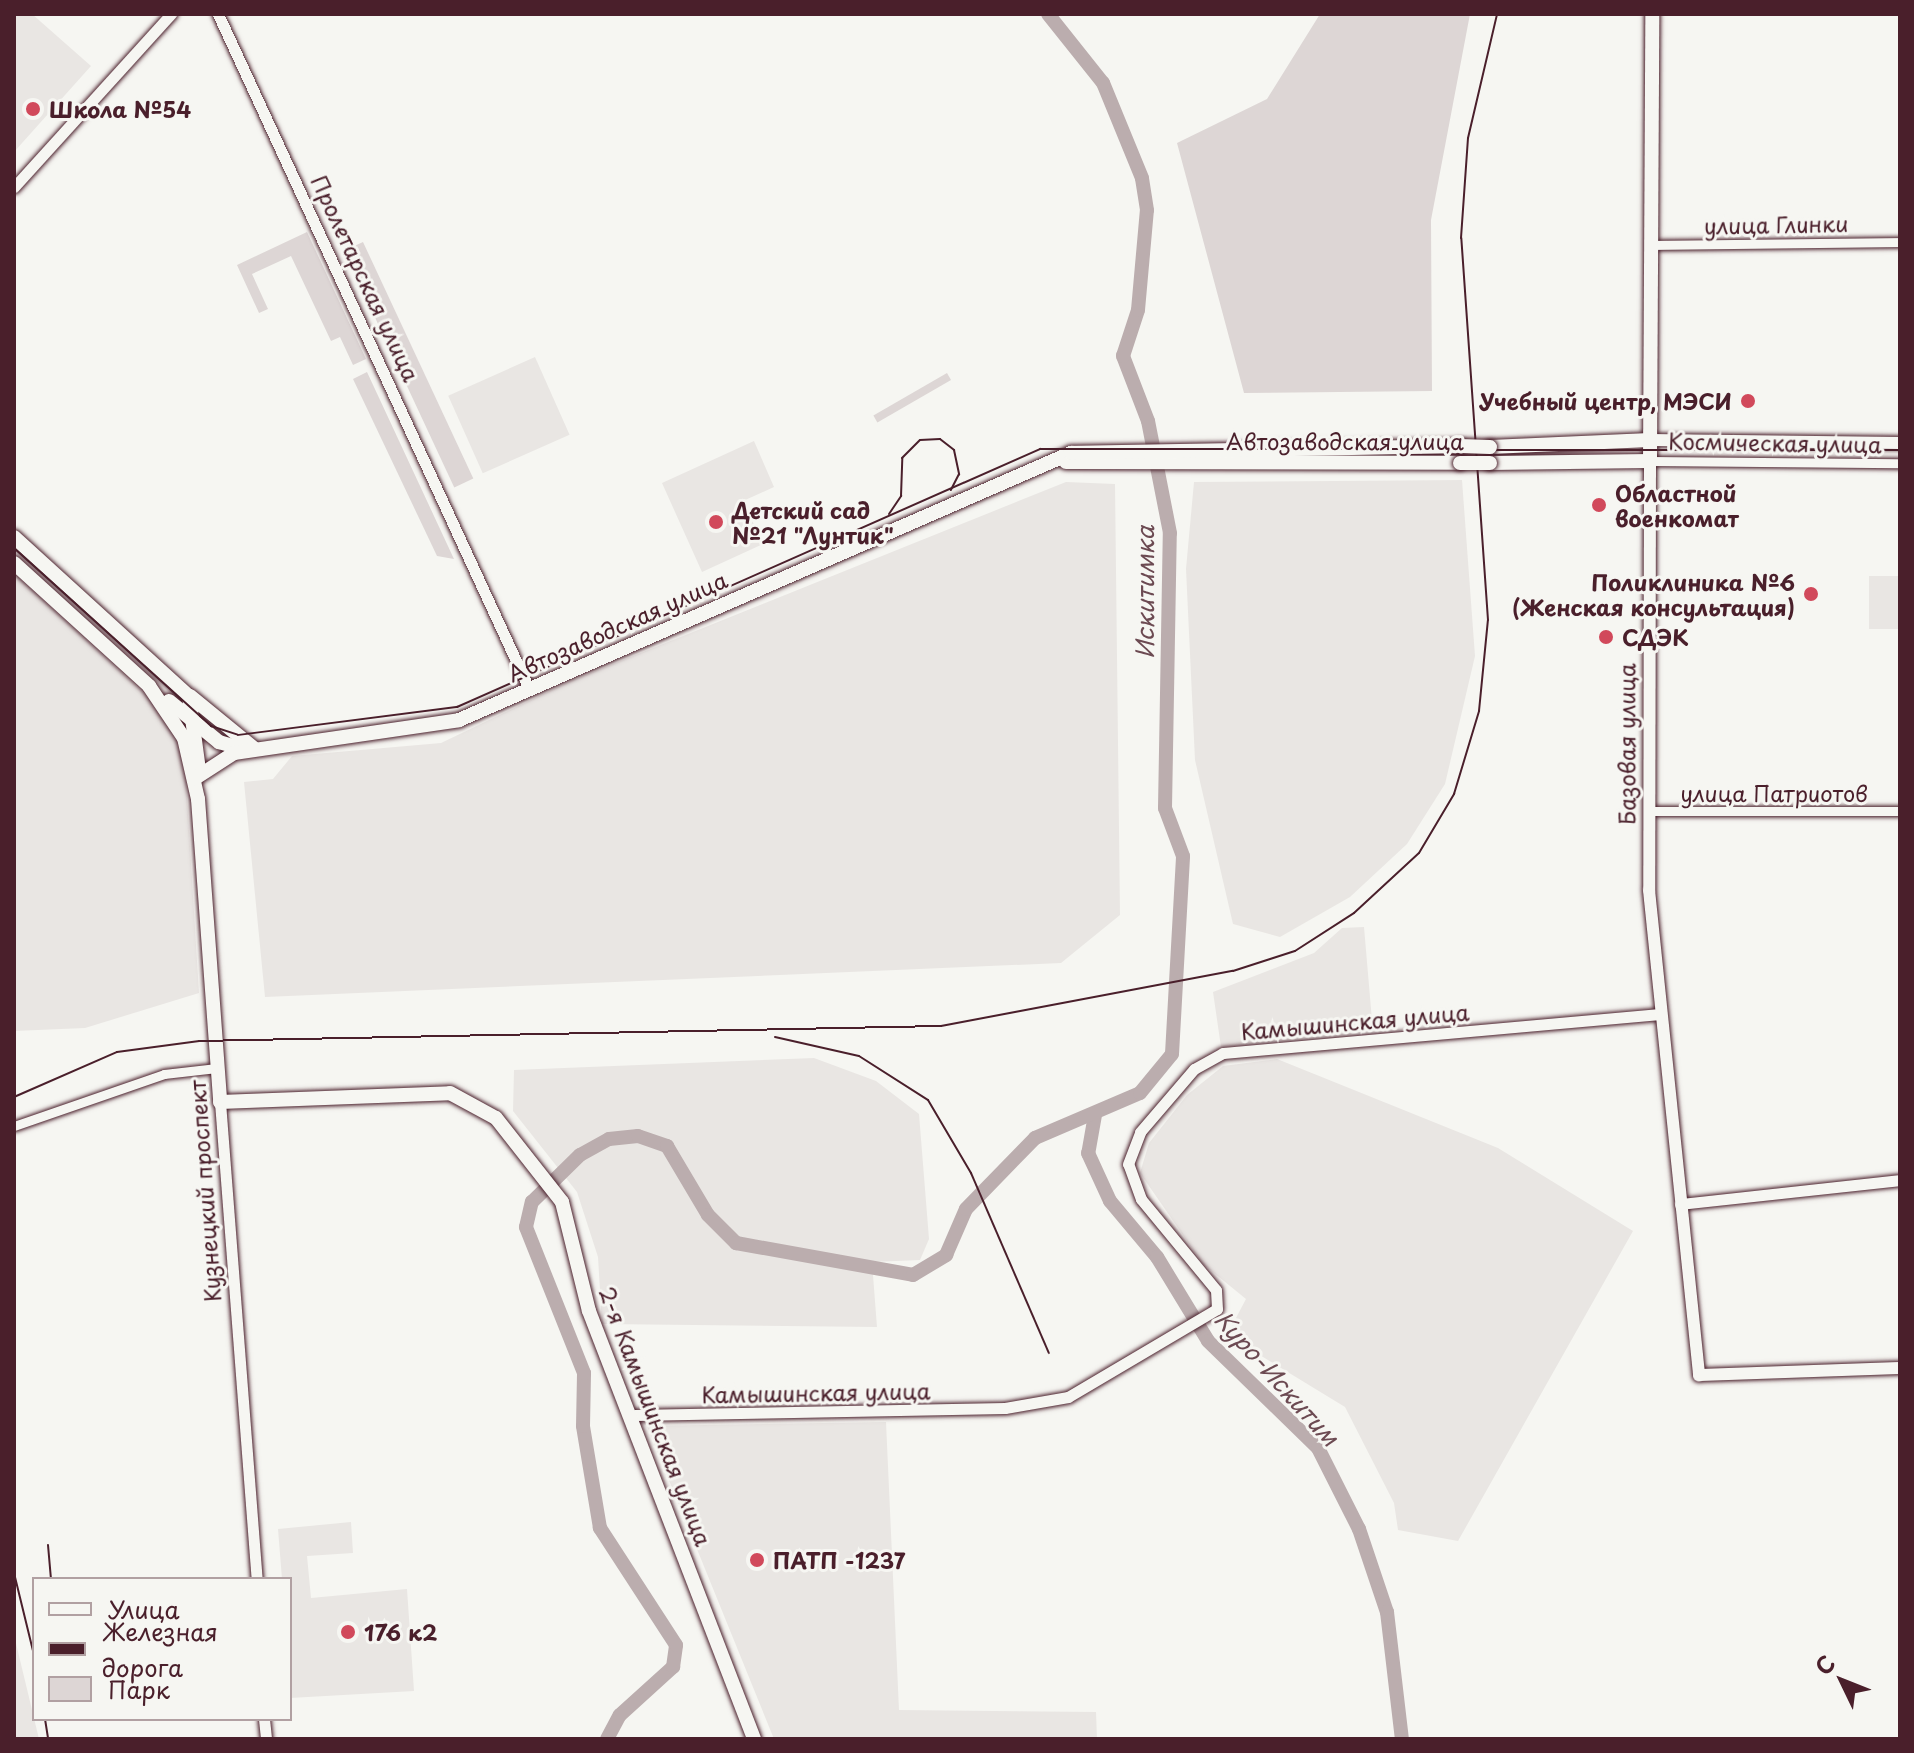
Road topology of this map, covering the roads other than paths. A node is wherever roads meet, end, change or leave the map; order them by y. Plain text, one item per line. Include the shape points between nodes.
1 (171, 14) edge
2 (218, 14) edge
3 (1652, 14) edge
4 (14, 187) edge
5 (1900, 242) edge
6 (1653, 245) junction
7 (1650, 440) junction
8 (1900, 443) edge
9 (1207, 455) junction
10 (1650, 461) junction
11 (1900, 463) edge
12 (14, 537) edge
13 (14, 563) edge
14 (149, 686) junction
15 (529, 689) junction
16 (189, 696) junction
17 (195, 724) junction
18 (252, 749) junction
19 (196, 777) junction
20 (1648, 811) junction
21 (1900, 811) edge
22 (1657, 1014) junction
23 (217, 1068) junction
24 (220, 1102) junction
25 (14, 1126) edge
26 (1900, 1180) edge
27 (1680, 1204) junction
28 (1900, 1368) edge
29 (635, 1415) junction
30 (257, 1577) edge
31 (754, 1739) edge

1 - 4 street
2 - 15 street, Пролетарская улица
3 - 6 main road, Базовая улица
5 - 6 street, улица Глинки
6 - 7 main road, Базовая улица
7 - 8 main road, Космическая улица
7 - 9 main road, Автозаводская улица, bridge
7 - 10 main road, Базовая улица
9 - 10 main road, Автозаводская улица, bridge via 1460,463
9 - 15 main road, Автозаводская улица via 1117,455 1042,466
10 - 11 street, Космическая улица
10 - 20 main road, Базовая улица
12 - 16 main road
13 - 14 main road, Кузнецкий проспект
14 - 17 main road
14 - 19 main road, Кузнецкий проспект via 184,738
15 - 18 main road, Автозаводская улица via 431,727
16 - 17 main road, Кузнецкий проспект
16 - 18 main road
17 - 18 main road via 219,742
17 - 19 main road, Кузнецкий проспект
18 - 19 main road, Автозаводская улица via 218,758
19 - 23 main road, Кузнецкий проспект
20 - 21 street, улица Патриотов
20 - 22 main road, Базовая улица
22 - 27 main road, Базовая улица
22 - 29 street, Камышинская улица via 1223,1053 1194,1069 1140,1132 1128,1164 1141,1199 1216,1290 1219,1302 1208,1320 1045,1405
23 - 24 main road, Кузнецкий проспект
23 - 25 street via 164,1074
24 - 29 main road, 2-я Камышинская улица via 450,1093 496,1118 562,1202 589,1311
24 - 30 street, Кузнецкий проспект
26 - 27 street
27 - 28 main road, Базовая улица via 1699,1375
29 - 31 main road, 2-я Камышинская улица

